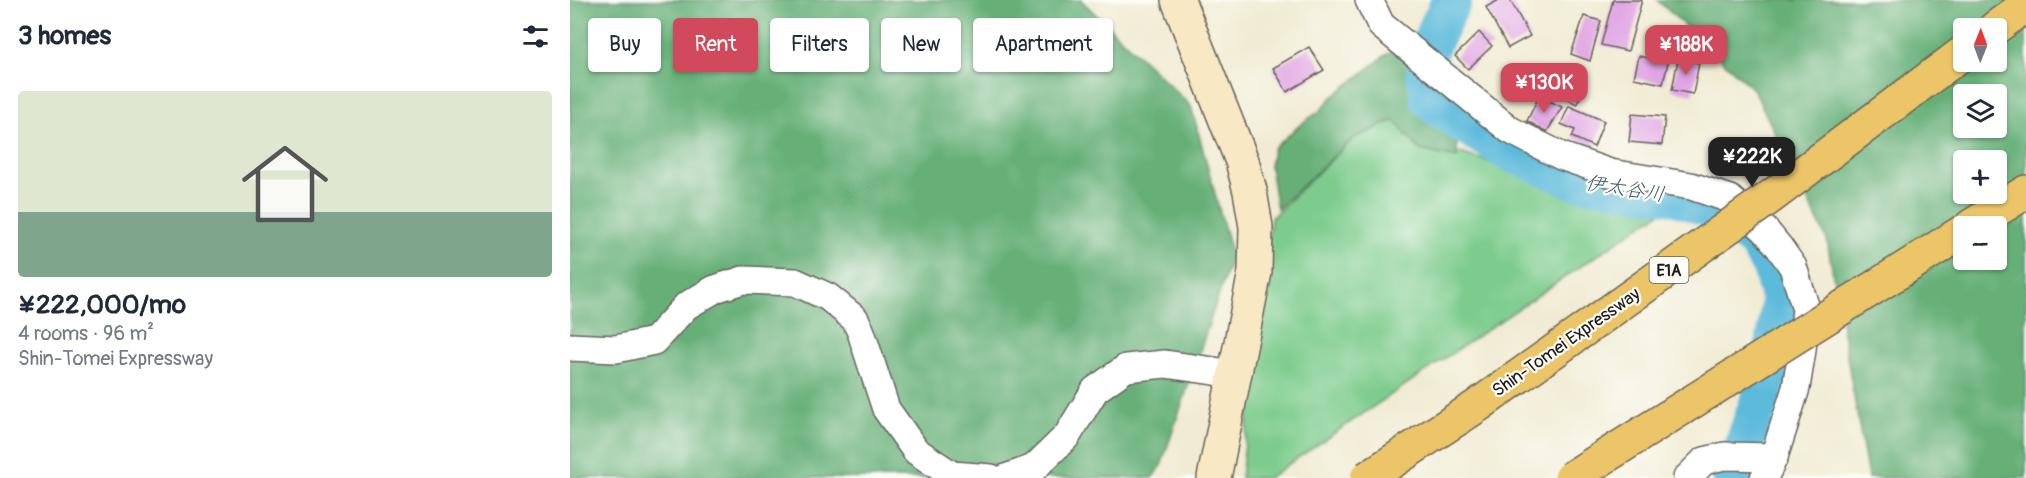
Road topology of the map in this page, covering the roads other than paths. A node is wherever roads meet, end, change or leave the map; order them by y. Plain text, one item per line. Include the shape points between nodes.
1 (1178, 0) edge
2 (1369, 0) edge
3 (2026, 5) edge
4 (2007, 19) edge
5 (1953, 60) edge
6 (2026, 192) edge
7 (1987, 216) edge
8 (1953, 238) edge
9 (570, 347) edge
10 (1234, 374) junction
11 (1767, 464) edge
12 (991, 478) edge
13 (1006, 478) edge
14 (1214, 478) edge
15 (1367, 478) edge
16 (1571, 478) edge
17 (1688, 478) edge

1 - 10 street via 1242,161 1256,227 1255,272
2 - 11 street via 1381,25 1510,130 1561,156 1610,173 1691,186 1730,199 1765,230 1793,267 1806,309 1796,388
3 - 4 highway
5 - 15 highway, Shin-Tomei Expressway / E1A, bridge via 1769,198 1477,406
6 - 7 highway
8 - 16 highway, bridge
9 - 12 street via 616,349 654,341 686,306 714,289 743,280 795,282 828,297 855,319 886,410 916,451 952,475
10 - 13 street via 1165,364 1126,368 1095,390 1067,436 1034,468
10 - 14 street
11 - 17 street via 1724,456 1704,461

